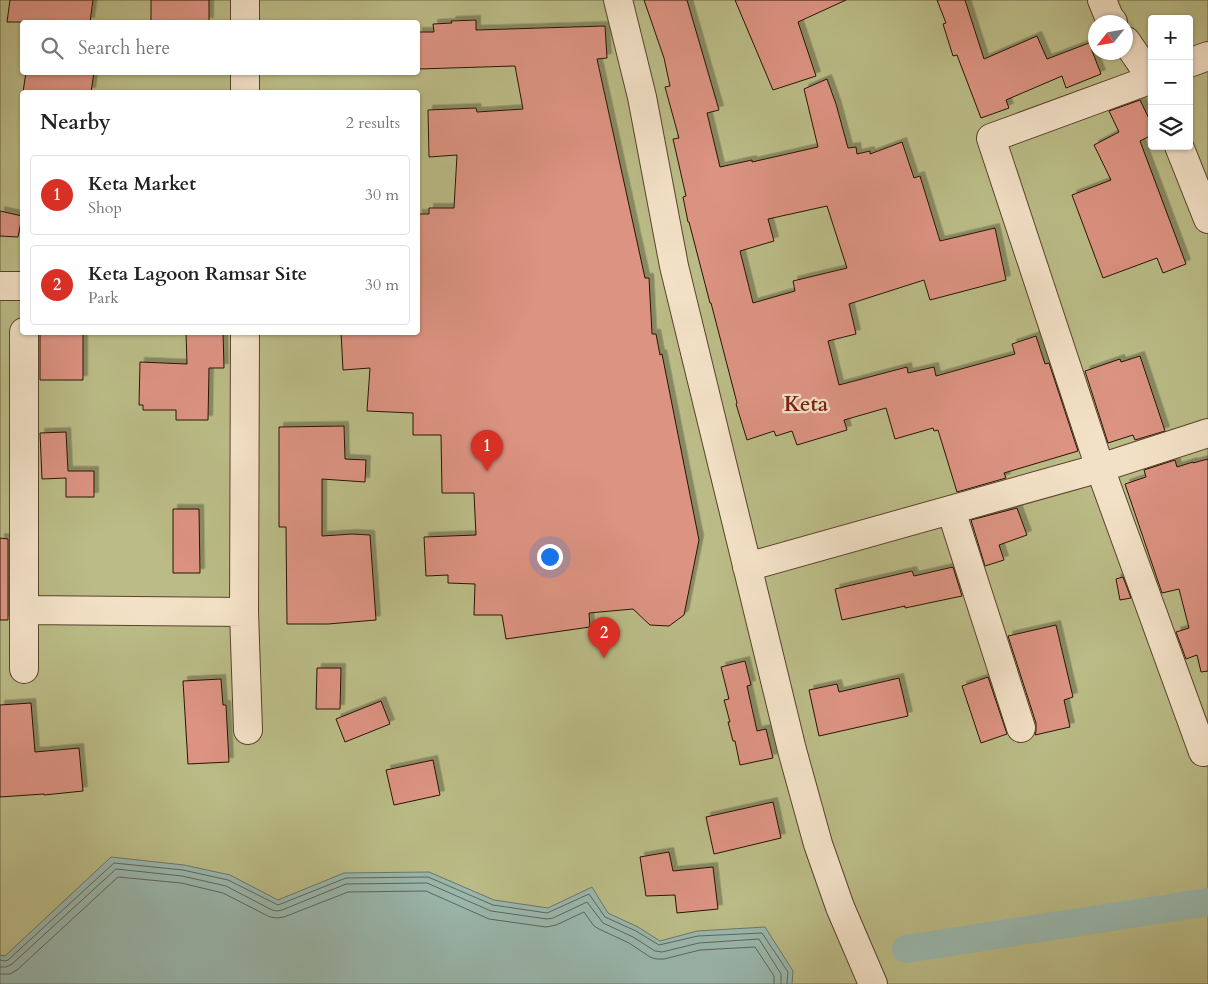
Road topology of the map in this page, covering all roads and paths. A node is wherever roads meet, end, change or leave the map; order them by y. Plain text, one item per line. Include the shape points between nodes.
1 (245, 0) edge
2 (618, 0) edge
3 (1102, 0) edge
4 (1109, 15) edge
5 (245, 20) edge
6 (1133, 51) edge
7 (1208, 56) edge
8 (1193, 62) edge
9 (1148, 73) edge
10 (245, 75) edge
11 (1148, 80) edge
12 (245, 90) edge
13 (1181, 150) edge
14 (1208, 218) edge
15 (0, 286) edge
16 (20, 286) edge
17 (24, 335) edge
18 (245, 335) edge
19 (1208, 433) edge
20 (1100, 468) junction
21 (951, 510) junction
22 (747, 567) junction
23 (25, 610) junction
24 (244, 612) junction
25 (24, 668) dead end
26 (1021, 728) dead end
27 (248, 730) dead end
28 (1203, 752) dead end
29 (873, 984) edge

1 - 5 street
2 - 22 street via 642,97 674,266
3 - 4 street
6 - 9 street
7 - 8 street
10 - 12 street
11 - 20 street via 991,138
13 - 14 street
15 - 16 street
17 - 23 street
18 - 24 street
19 - 20 street
20 - 21 street
20 - 28 street
21 - 22 street
21 - 26 street
22 - 29 street via 818,844 840,907
23 - 24 street
23 - 25 street
24 - 27 street

